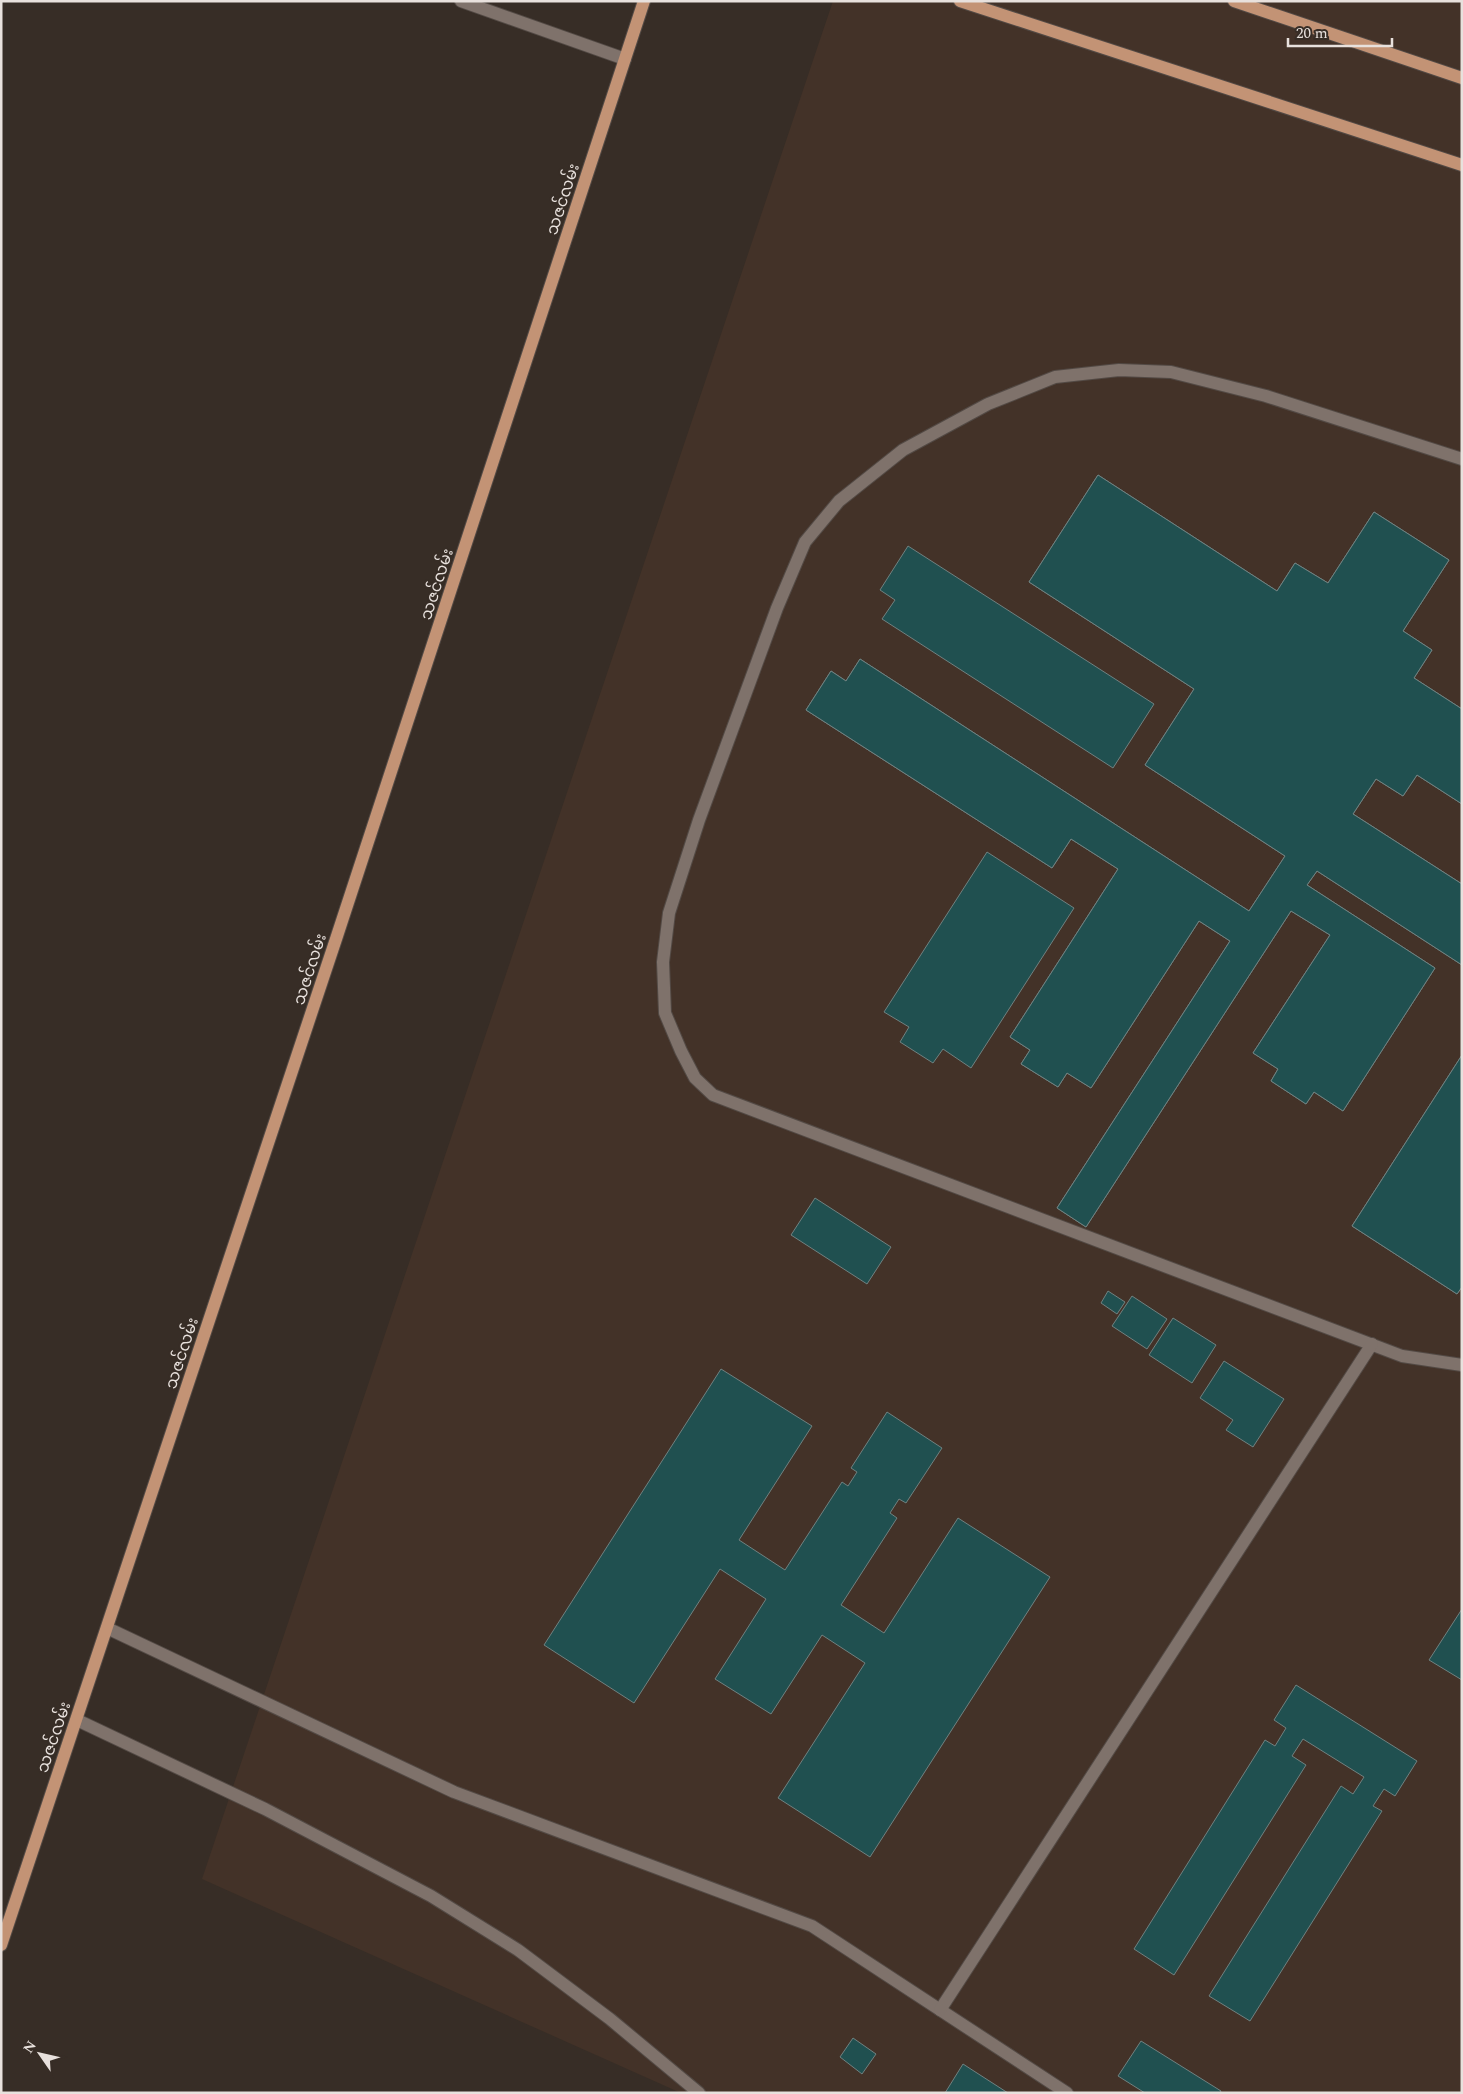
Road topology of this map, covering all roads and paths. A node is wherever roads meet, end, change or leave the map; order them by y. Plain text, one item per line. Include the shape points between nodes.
1 (461, 1) edge
2 (644, 1) edge
3 (960, 1) edge
4 (1234, 1) edge
5 (625, 59) junction
6 (1462, 78) edge
7 (1462, 165) edge
8 (1462, 459) edge
9 (1372, 1344) junction
10 (1462, 1366) edge
11 (107, 1628) junction
12 (76, 1720) junction
13 (1, 1945) edge
14 (940, 2010) junction
15 (699, 2093) edge
16 (1067, 2093) edge

1 - 5 street
2 - 5 main road, သဇင်လမ်း
3 - 7 main road
4 - 6 main road
5 - 11 main road, သဇင်လမ်း
8 - 9 street via 1256,394 1171,372 1119,370 1055,377 988,404 903,450 839,501 805,542 777,608 699,820 669,913 663,962 665,1014 695,1078 713,1095
9 - 10 street via 1402,1356
9 - 14 street
11 - 12 main road, သဇင်လမ်း
11 - 14 street via 454,1792 812,1926
12 - 13 main road, သဇင်လမ်း
12 - 15 street via 265,1808 431,1896 518,1950 610,2019
14 - 16 street

